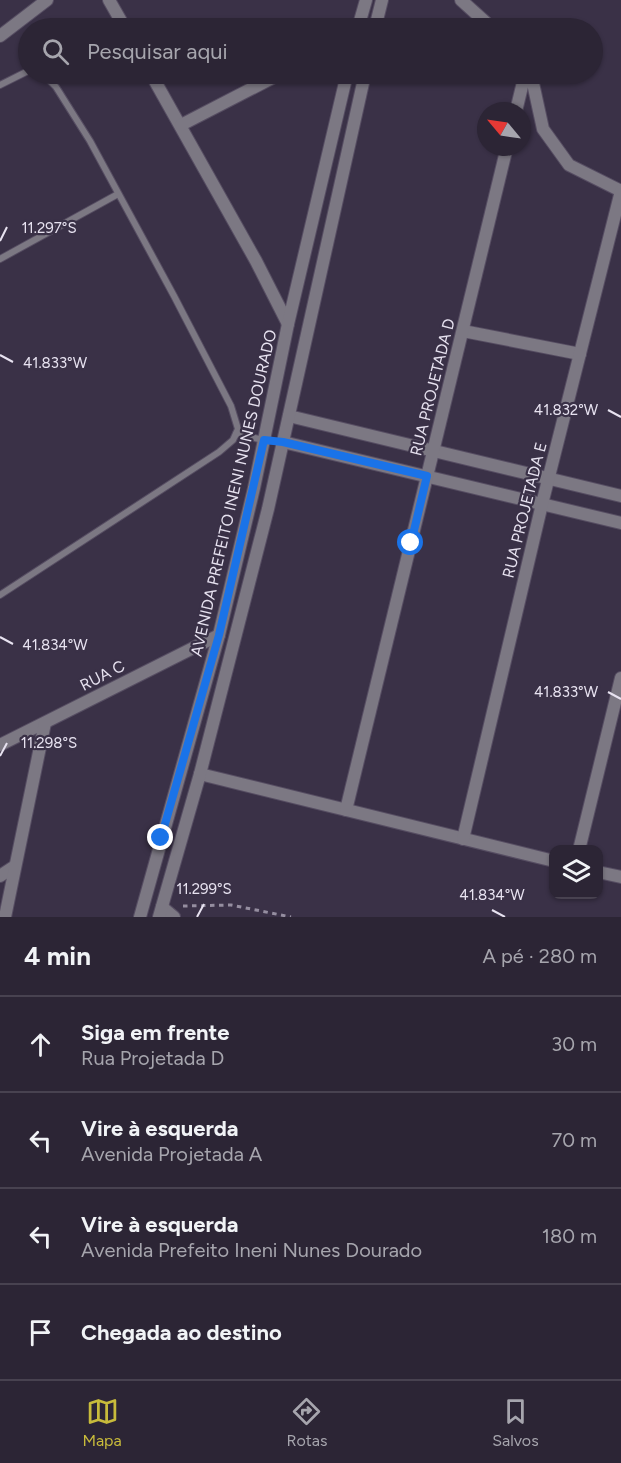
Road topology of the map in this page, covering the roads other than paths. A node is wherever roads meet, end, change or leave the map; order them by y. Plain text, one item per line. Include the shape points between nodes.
1 (47, 0) edge
2 (109, 0) edge
3 (366, 0) edge
4 (382, 0) edge
5 (461, 0) edge
6 (24, 18) edge
7 (120, 18) edge
8 (361, 18) edge
9 (378, 18) edge
10 (481, 18) edge
11 (18, 22) edge
12 (0, 36) edge
13 (18, 76) edge
14 (53, 84) edge
15 (157, 84) edge
16 (261, 84) edge
17 (345, 84) edge
18 (363, 84) edge
19 (523, 84) edge
20 (533, 84) edge
21 (0, 85) edge
22 (518, 102) edge
23 (181, 125) junction
24 (505, 156) edge
25 (621, 191) edge
26 (118, 194) junction
27 (0, 259) edge
28 (288, 324) junction
29 (463, 331) junction
30 (580, 354) junction
31 (289, 416) junction
32 (236, 434) junction
33 (264, 440) junction
34 (283, 442) junction
35 (434, 451) junction
36 (427, 476) junction
37 (548, 479) junction
38 (621, 496) edge
39 (542, 504) junction
40 (621, 523) edge
41 (0, 595) edge
42 (219, 635) junction
43 (621, 678) edge
44 (45, 723) junction
45 (0, 745) edge
46 (200, 774) junction
47 (346, 810) junction
48 (463, 839) junction
49 (580, 845) edge
50 (549, 860) edge
51 (15, 866) junction
52 (603, 873) edge
53 (0, 876) edge
54 (621, 877) edge
55 (161, 912) edge
56 (5, 917) edge
57 (140, 917) edge
58 (174, 917) edge

1 - 6 street
2 - 7 street
3 - 8 street
4 - 9 street
5 - 10 street
11 - 12 street
13 - 21 lane
14 - 26 lane
15 - 23 street
16 - 23 street
17 - 28 street, AVENIDA PREFEITO INENI NUNES DOURADO
18 - 31 street
19 - 22 street
20 - 25 street via 543,129 569,165
23 - 28 street
24 - 29 street, RUA PROJETADA D
25 - 30 street, RUA PROJETADA E
26 - 27 lane
26 - 32 lane via 231,406
28 - 33 street, AVENIDA PREFEITO INENI NUNES DOURADO
29 - 30 street
29 - 35 street, RUA PROJETADA D
30 - 37 street, RUA PROJETADA E
31 - 34 street
31 - 35 street
32 - 33 lane
32 - 41 lane via 219,452
33 - 34 street
33 - 42 street, AVENIDA PREFEITO INENI NUNES DOURADO
34 - 36 street
34 - 46 street
35 - 36 street, RUA PROJETADA D
35 - 37 street
36 - 39 street
36 - 47 street, RUA PROJETADA D
37 - 38 street
37 - 39 street, RUA PROJETADA E
39 - 40 street
39 - 48 street, RUA PROJETADA E
42 - 44 street, RUA C
42 - 57 street, AVENIDA PREFEITO INENI NUNES DOURADO
43 - 49 street
44 - 45 street, RUA C
44 - 51 street
46 - 47 street
46 - 55 street
47 - 48 street
48 - 50 street
51 - 53 street
51 - 56 street
52 - 54 street
55 - 58 street

